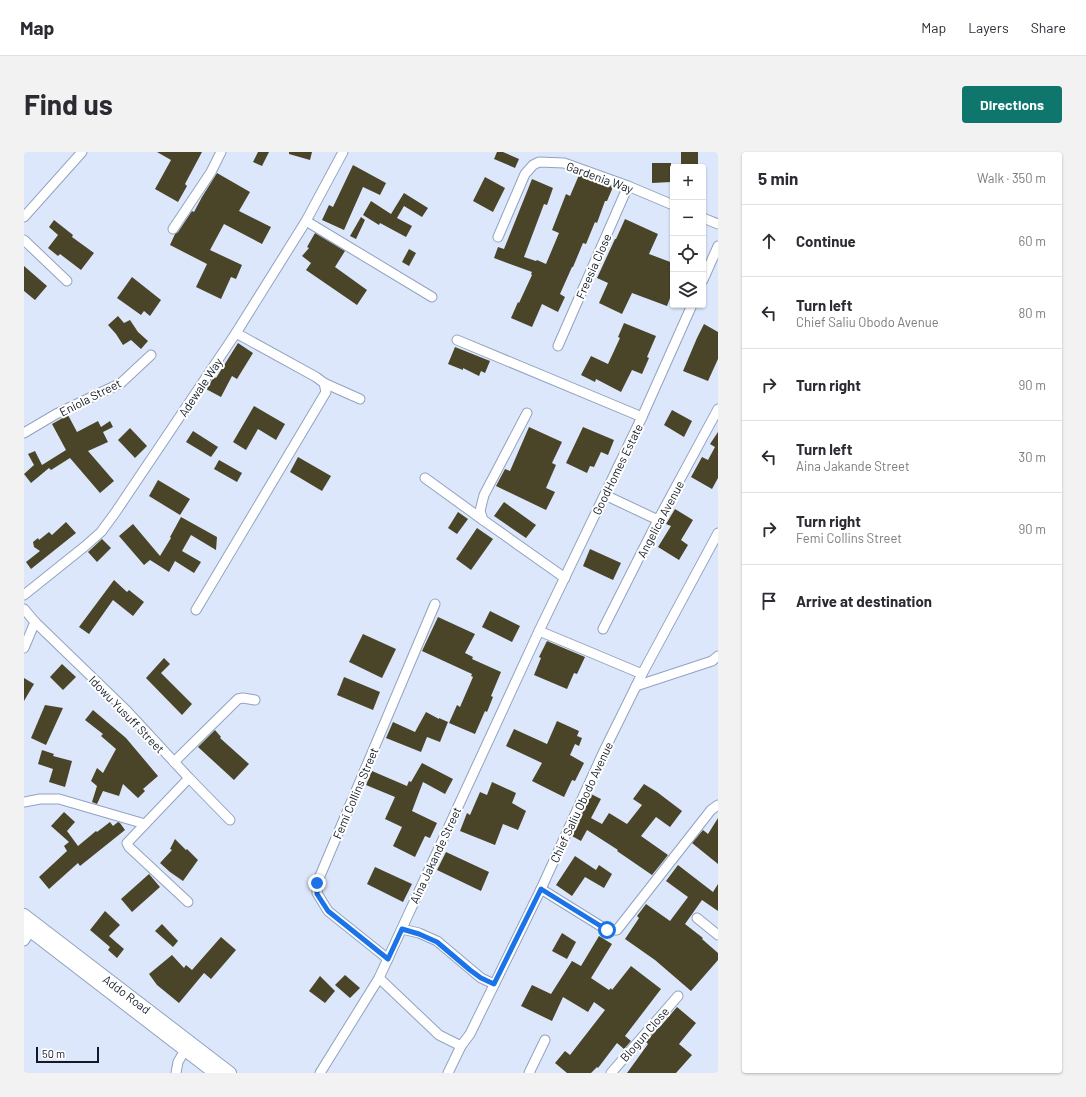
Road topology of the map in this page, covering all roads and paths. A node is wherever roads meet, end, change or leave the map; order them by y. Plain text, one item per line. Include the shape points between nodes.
1 (82, 152) edge
2 (221, 152) edge
3 (343, 152) edge
4 (628, 186) junction
5 (670, 204) edge
6 (24, 217) edge
7 (706, 219) edge
8 (306, 221) junction
9 (718, 224) edge
10 (173, 229) dead end
11 (498, 237) dead end
12 (24, 240) edge
13 (718, 246) edge
14 (706, 273) edge
15 (67, 281) dead end
16 (432, 296) dead end
17 (691, 308) edge
18 (236, 333) junction
19 (457, 340) dead end
20 (558, 346) dead end
21 (150, 354) dead end
22 (324, 383) junction
23 (360, 399) dead end
24 (718, 409) edge
25 (527, 413) dead end
26 (642, 417) junction
27 (24, 433) edge
28 (425, 478) dead end
29 (605, 495) junction
30 (483, 520) junction
31 (658, 520) junction
32 (718, 533) edge
33 (565, 578) junction
34 (24, 595) edge
35 (434, 604) dead end
36 (24, 609) edge
37 (196, 610) dead end
38 (35, 622) junction
39 (603, 628) dead end
40 (539, 631) junction
41 (24, 648) edge
42 (716, 661) edge
43 (642, 674) junction
44 (636, 686) junction
45 (255, 700) dead end
46 (174, 762) junction
47 (189, 778) junction
48 (24, 802) edge
49 (718, 805) edge
50 (230, 820) dead end
51 (145, 824) junction
52 (541, 889) junction
53 (188, 902) dead end
54 (24, 915) edge
55 (697, 918) dead end
56 (27, 928) edge
57 (402, 929) junction
58 (718, 935) edge
59 (24, 941) edge
60 (388, 959) junction
61 (379, 978) junction
62 (494, 984) junction
63 (678, 996) dead end
64 (545, 1040) dead end
65 (461, 1046) junction
66 (185, 1050) junction
67 (176, 1073) edge
68 (215, 1073) edge
69 (230, 1073) edge
70 (320, 1073) edge
71 (448, 1073) edge
72 (529, 1073) edge
73 (611, 1073) edge

1 - 6 street
2 - 10 street via 211,172
3 - 8 street, Adewale Way
4 - 5 street, Gardenia Way
4 - 11 street, Gardenia Way via 564,163 539,162 525,174
4 - 20 street, Freesia Close
7 - 9 street
8 - 16 street
8 - 18 street, Adewale Way
12 - 15 street
13 - 14 street
17 - 26 street, GoodHomes Estate
18 - 22 street
18 - 34 street, Adewale Way via 100,532
19 - 26 street
21 - 27 street, Eniola Street via 121,383 56,414
22 - 23 street
22 - 37 street via 326,392
24 - 31 street, Angelica Avenue
25 - 30 street via 484,495 480,511
26 - 29 street, GoodHomes Estate
28 - 30 street
29 - 31 street
29 - 33 street, GoodHomes Estate
30 - 33 street
31 - 39 street, Angelica Avenue
32 - 43 street, Chief Saliu Obodo Avenue
33 - 40 street, GoodHomes Estate
35 - 60 street, Femi Collins Street via 317,883 317,894 328,911
36 - 38 street, Idowu Yusuff Street
38 - 41 street
38 - 46 street, Idowu Yusuff Street
40 - 43 street
40 - 57 street, Aina Jakande Street
42 - 44 street
43 - 44 street, Chief Saliu Obodo Avenue
44 - 52 street, Chief Saliu Obodo Avenue
45 - 46 street via 238,699
46 - 47 street, Idowu Yusuff Street
47 - 50 street, Idowu Yusuff Street
47 - 51 street
48 - 51 street via 59,799
49 - 52 street via 711,810 617,930 607,930
51 - 53 street via 127,843 128,847
52 - 62 street, Chief Saliu Obodo Avenue
54 - 69 main road, Addo Road
55 - 58 street
56 - 59 street
56 - 66 main road, Addo Road
57 - 60 street, Aina Jakande Street
57 - 62 street via 437,942 470,970
60 - 61 street, Aina Jakande Street
61 - 65 street via 439,1035
61 - 70 street, Aina Jakande Street
62 - 65 street, Chief Saliu Obodo Avenue via 470,1034
63 - 73 street, Blogun Close
64 - 72 street
65 - 71 street, Chief Saliu Obodo Avenue
66 - 67 street via 178,1062
66 - 68 main road, Addo Road

